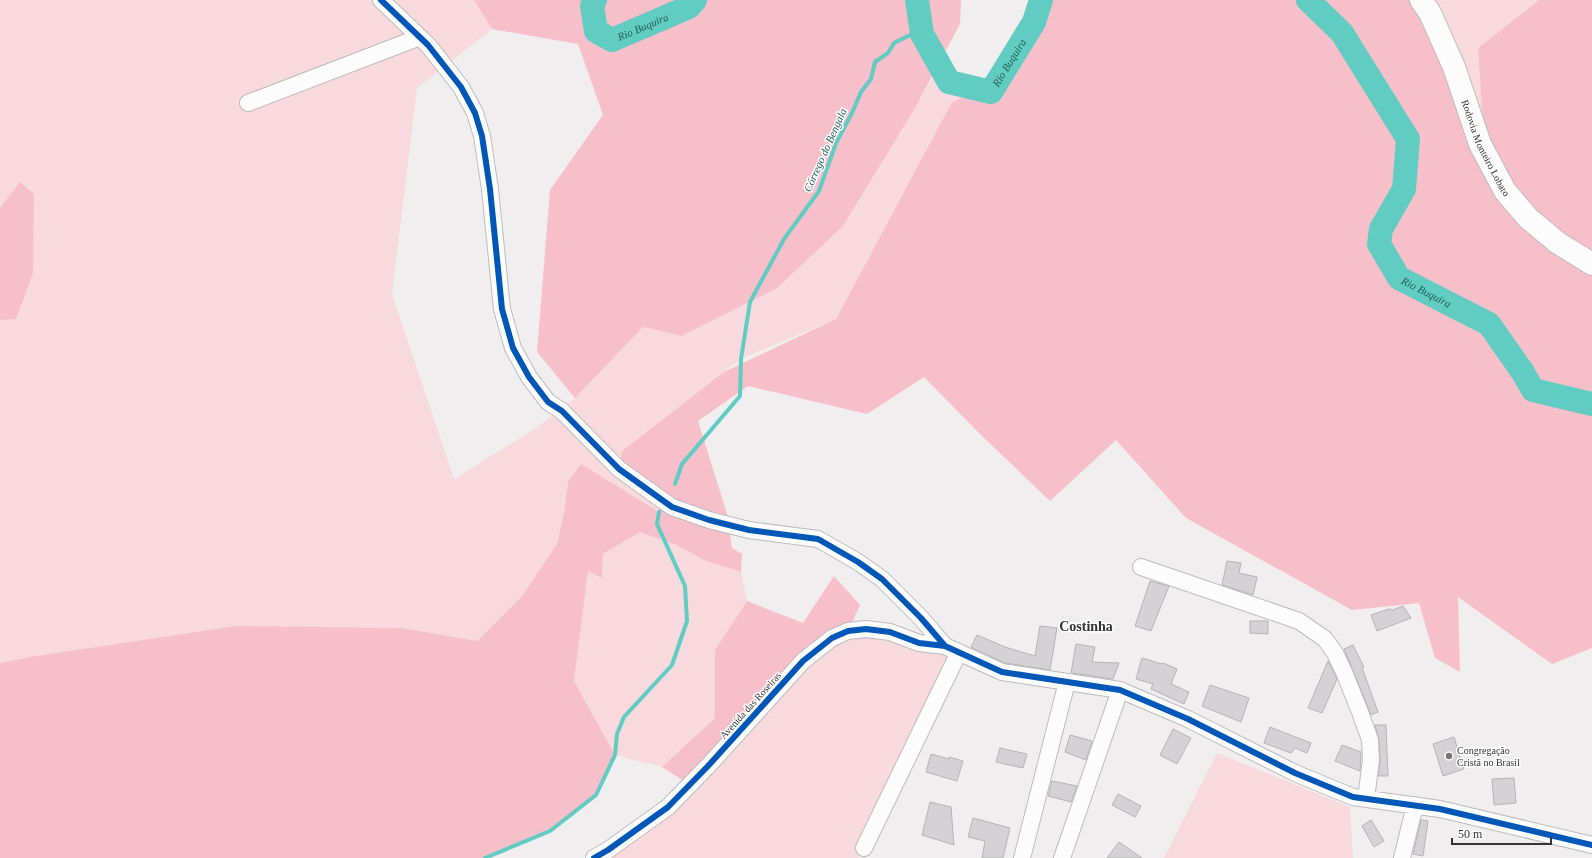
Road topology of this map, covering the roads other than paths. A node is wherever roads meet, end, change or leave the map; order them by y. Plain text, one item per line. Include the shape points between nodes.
1 (381, 0) edge
2 (1421, 0) edge
3 (420, 37) junction
4 (248, 103) dead end
5 (1592, 264) edge
6 (1141, 567) dead end
7 (952, 649) junction
8 (1067, 682) junction
9 (1120, 690) junction
10 (1366, 799) junction
11 (1415, 805) junction
12 (1592, 845) edge
13 (864, 848) dead end
14 (594, 858) edge
15 (1022, 858) edge
16 (1062, 858) edge
17 (1402, 858) edge

1 - 3 street
2 - 5 main road, Rodovia Monteiro Lobato via 1430,13 1454,67 1480,144 1505,191 1528,218 1558,243
3 - 4 street
3 - 7 street via 461,86 475,113 482,136 490,189 502,309 513,348 529,377 548,402 562,411 619,469 672,507 749,530 818,539 858,562 882,579
6 - 10 street via 1299,621 1325,639 1344,672 1370,740 1371,760
7 - 8 street via 1002,672
7 - 13 street
7 - 14 street, Avenida das Roseiras via 919,643 890,632 866,629 848,631 832,638 803,661 668,807
8 - 9 street
8 - 15 street
9 - 10 street via 1188,719 1295,773 1353,797
9 - 16 street
10 - 11 street
11 - 12 street
11 - 17 street

